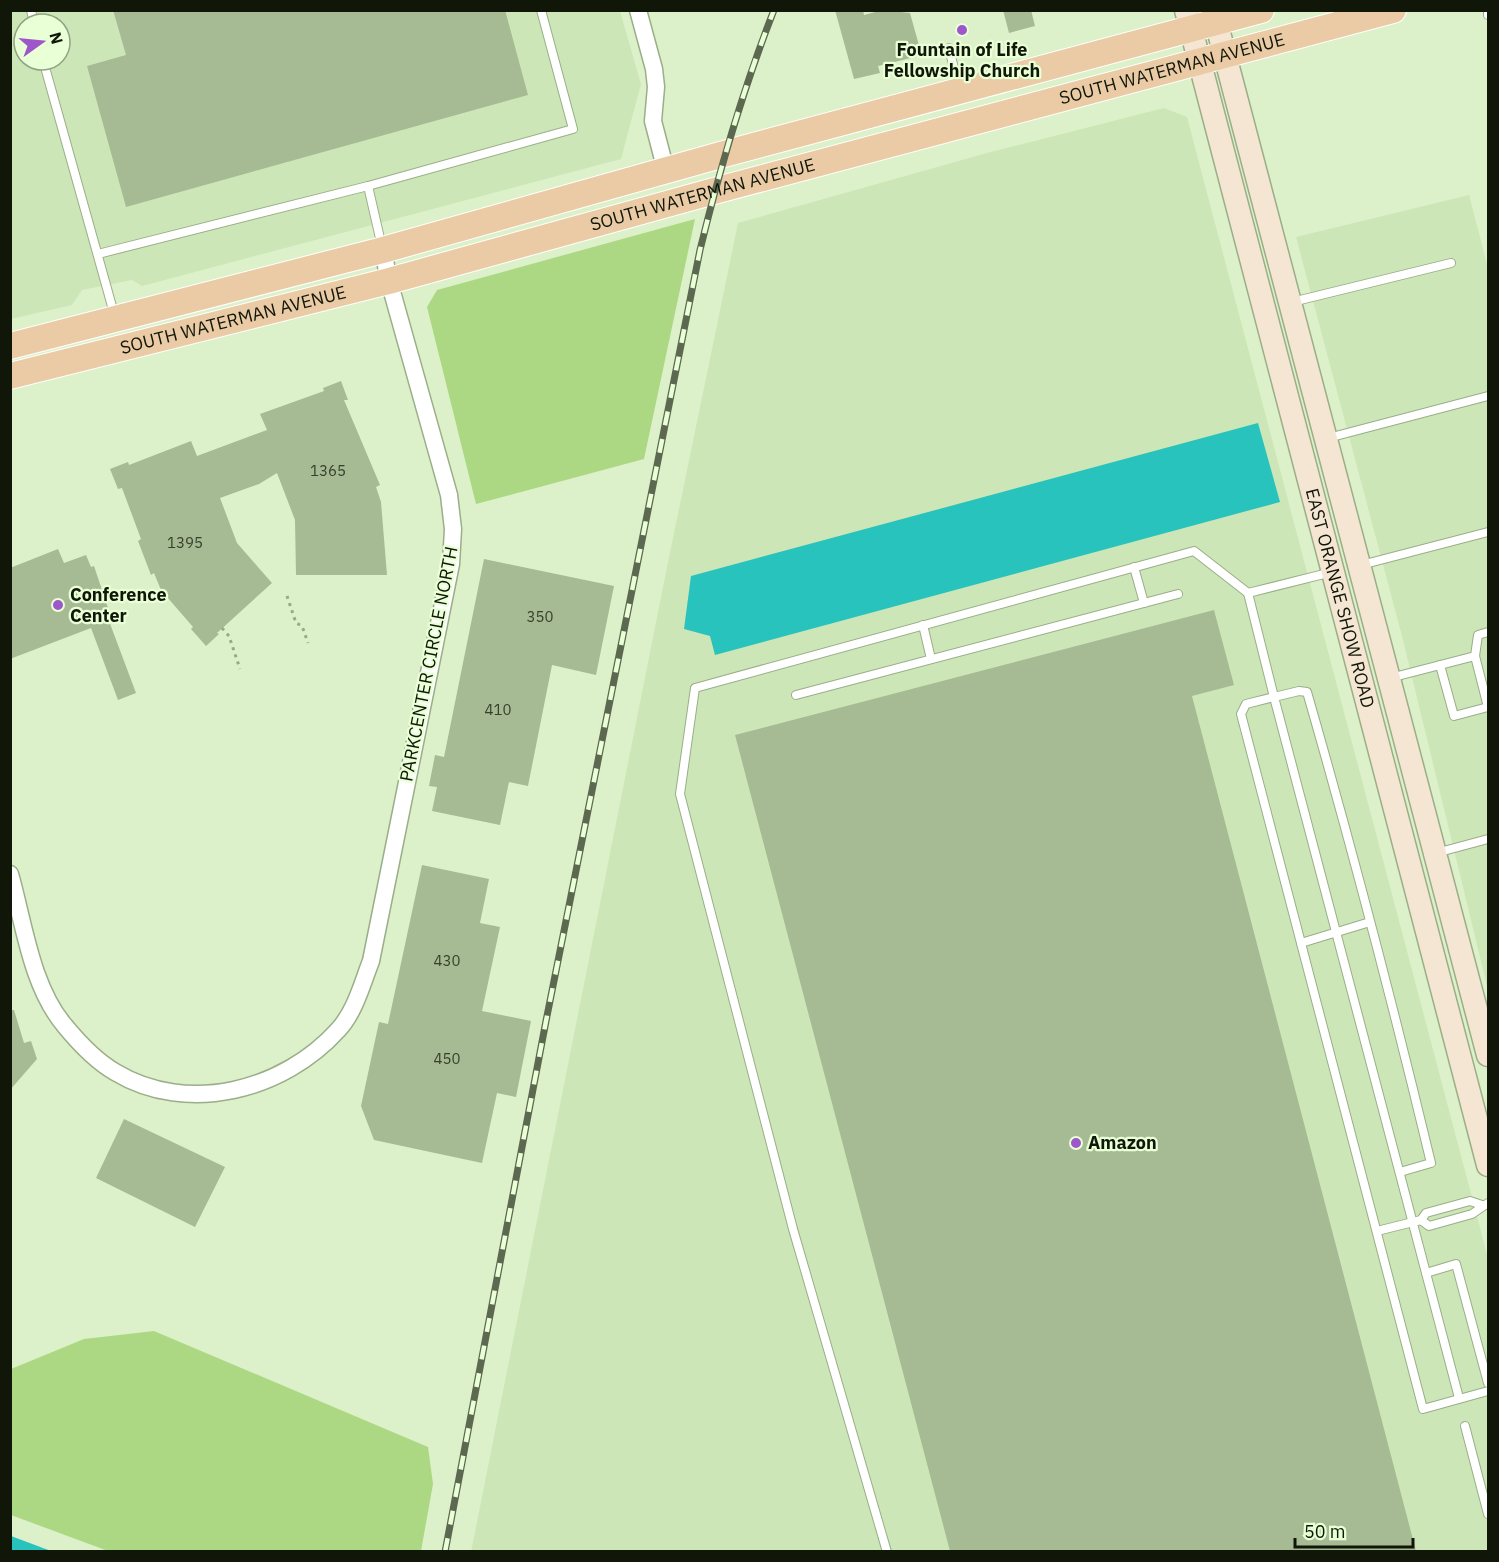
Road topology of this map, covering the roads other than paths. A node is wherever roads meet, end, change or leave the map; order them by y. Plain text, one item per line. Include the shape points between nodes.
1 (542, 10) edge
2 (638, 10) edge
3 (1261, 10) edge
4 (1393, 10) edge
5 (1214, 16) edge
6 (1188, 20) edge
7 (949, 48) dead end
8 (1227, 55) junction
9 (1198, 62) junction
10 (46, 72) edge
11 (960, 93) junction
12 (666, 171) junction
13 (368, 186) junction
14 (383, 250) junction
15 (98, 254) junction
16 (1451, 263) dead end
17 (389, 282) junction
18 (1292, 302) junction
19 (116, 320) junction
20 (10, 346) edge
21 (10, 376) edge
22 (1488, 396) edge
23 (1327, 438) junction
24 (1488, 532) edge
25 (1360, 565) junction
26 (1134, 567) junction
27 (1332, 572) junction
28 (1248, 593) junction
29 (1178, 594) dead end
30 (1144, 603) junction
31 (923, 625) junction
32 (1488, 632) edge
33 (1475, 656) junction
34 (931, 659) junction
35 (1440, 665) junction
36 (1390, 678) junction
37 (796, 695) dead end
38 (1274, 697) junction
39 (1488, 707) edge
40 (1488, 839) edge
41 (1436, 853) junction
42 (10, 874) edge
43 (1370, 922) junction
44 (1337, 931) junction
45 (1301, 943) junction
46 (1488, 1055) edge
47 (1488, 1165) edge
48 (1400, 1172) junction
49 (1485, 1204) edge
50 (1420, 1218) junction
51 (1377, 1232) junction
52 (1426, 1272) junction
53 (1488, 1383) edge
54 (1488, 1391) edge
55 (1459, 1398) junction
56 (1465, 1426) dead end
57 (1488, 1514) edge
58 (887, 1551) edge

1 - 13 lane via 573,129
2 - 12 street via 654,69 653,121
3 - 5 main road, SOUTH WATERMAN AVENUE
4 - 8 main road, SOUTH WATERMAN AVENUE
5 - 6 main road, SOUTH WATERMAN AVENUE
5 - 8 main road, EAST ORANGE SHOW ROAD
6 - 9 main road, EAST ORANGE SHOW ROAD
6 - 11 main road, SOUTH WATERMAN AVENUE
7 - 11 lane
8 - 9 main road, SOUTH WATERMAN AVENUE
8 - 18 main road, EAST ORANGE SHOW ROAD
9 - 17 main road, SOUTH WATERMAN AVENUE
9 - 27 main road, EAST ORANGE SHOW ROAD
10 - 15 lane
11 - 12 main road, SOUTH WATERMAN AVENUE
12 - 14 main road, SOUTH WATERMAN AVENUE
13 - 14 lane
13 - 15 lane
14 - 17 street, PARKCENTER CIRCLE NORTH
14 - 19 main road, SOUTH WATERMAN AVENUE
15 - 19 lane
16 - 18 lane
17 - 21 main road, SOUTH WATERMAN AVENUE
17 - 42 street, PARKCENTER CIRCLE NORTH via 449,495 453,529 451,564 371,961 340,1029 304,1062 262,1083 224,1092 191,1094 153,1087 116,1073 64,1025 46,996
18 - 23 main road, EAST ORANGE SHOW ROAD
19 - 20 main road, SOUTH WATERMAN AVENUE
22 - 23 lane
23 - 25 main road, EAST ORANGE SHOW ROAD
24 - 25 lane
25 - 27 main road
25 - 36 main road, EAST ORANGE SHOW ROAD
26 - 28 lane via 1194,550
26 - 30 lane
26 - 31 lane
27 - 28 lane
27 - 47 main road, EAST ORANGE SHOW ROAD
28 - 38 lane
29 - 30 lane
30 - 34 lane
31 - 34 lane
31 - 58 lane via 695,688 680,794 793,1229
32 - 33 lane via 1478,635
33 - 35 lane
33 - 39 lane
34 - 37 lane
35 - 36 lane
35 - 39 lane via 1454,716
36 - 41 main road, EAST ORANGE SHOW ROAD
38 - 43 lane via 1307,692
38 - 44 lane
38 - 45 lane via 1246,704 1241,714
40 - 41 lane
41 - 46 main road, EAST ORANGE SHOW ROAD
43 - 44 lane
43 - 48 lane via 1431,1163
44 - 45 lane
44 - 48 lane
45 - 51 lane
48 - 50 lane
49 - 50 lane via 1470,1201
49 - 50 lane via 1472,1214 1429,1226
50 - 51 lane
50 - 52 lane
51 - 55 lane via 1423,1409
52 - 53 lane via 1456,1264
52 - 55 lane
54 - 55 lane
56 - 57 lane

